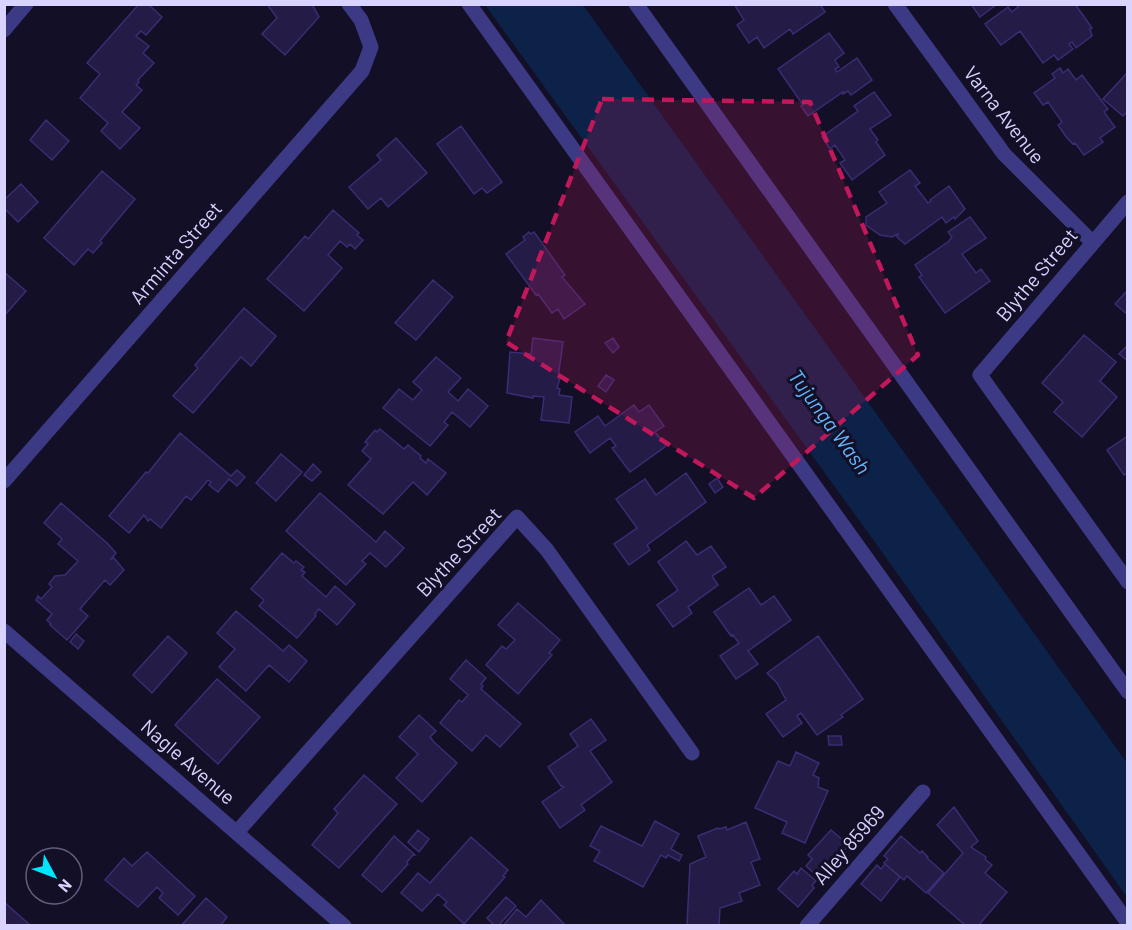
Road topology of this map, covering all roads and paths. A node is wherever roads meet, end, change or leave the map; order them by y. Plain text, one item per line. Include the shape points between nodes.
1 (26, 4) edge
2 (349, 4) edge
3 (469, 4) edge
4 (636, 4) edge
5 (895, 4) edge
6 (4, 30) edge
7 (1128, 202) edge
8 (1092, 242) junction
9 (4, 481) edge
10 (1128, 582) edge
11 (4, 631) edge
12 (1128, 692) edge
13 (692, 753) dead end
14 (923, 792) dead end
15 (237, 832) junction
16 (1128, 923) edge
17 (344, 926) edge
18 (807, 926) edge

1 - 6 street
2 - 9 street, Arminta Street via 361,20 371,47 363,71
3 - 16 street
4 - 12 street
5 - 8 street, Varna Avenue via 1004,154
7 - 8 street, Blythe Street
8 - 10 street, Blythe Street via 980,375
11 - 15 street, Nagle Avenue
13 - 15 street, Blythe Street via 547,550 516,517
14 - 18 street, Alley 85969
15 - 17 street, Nagle Avenue

